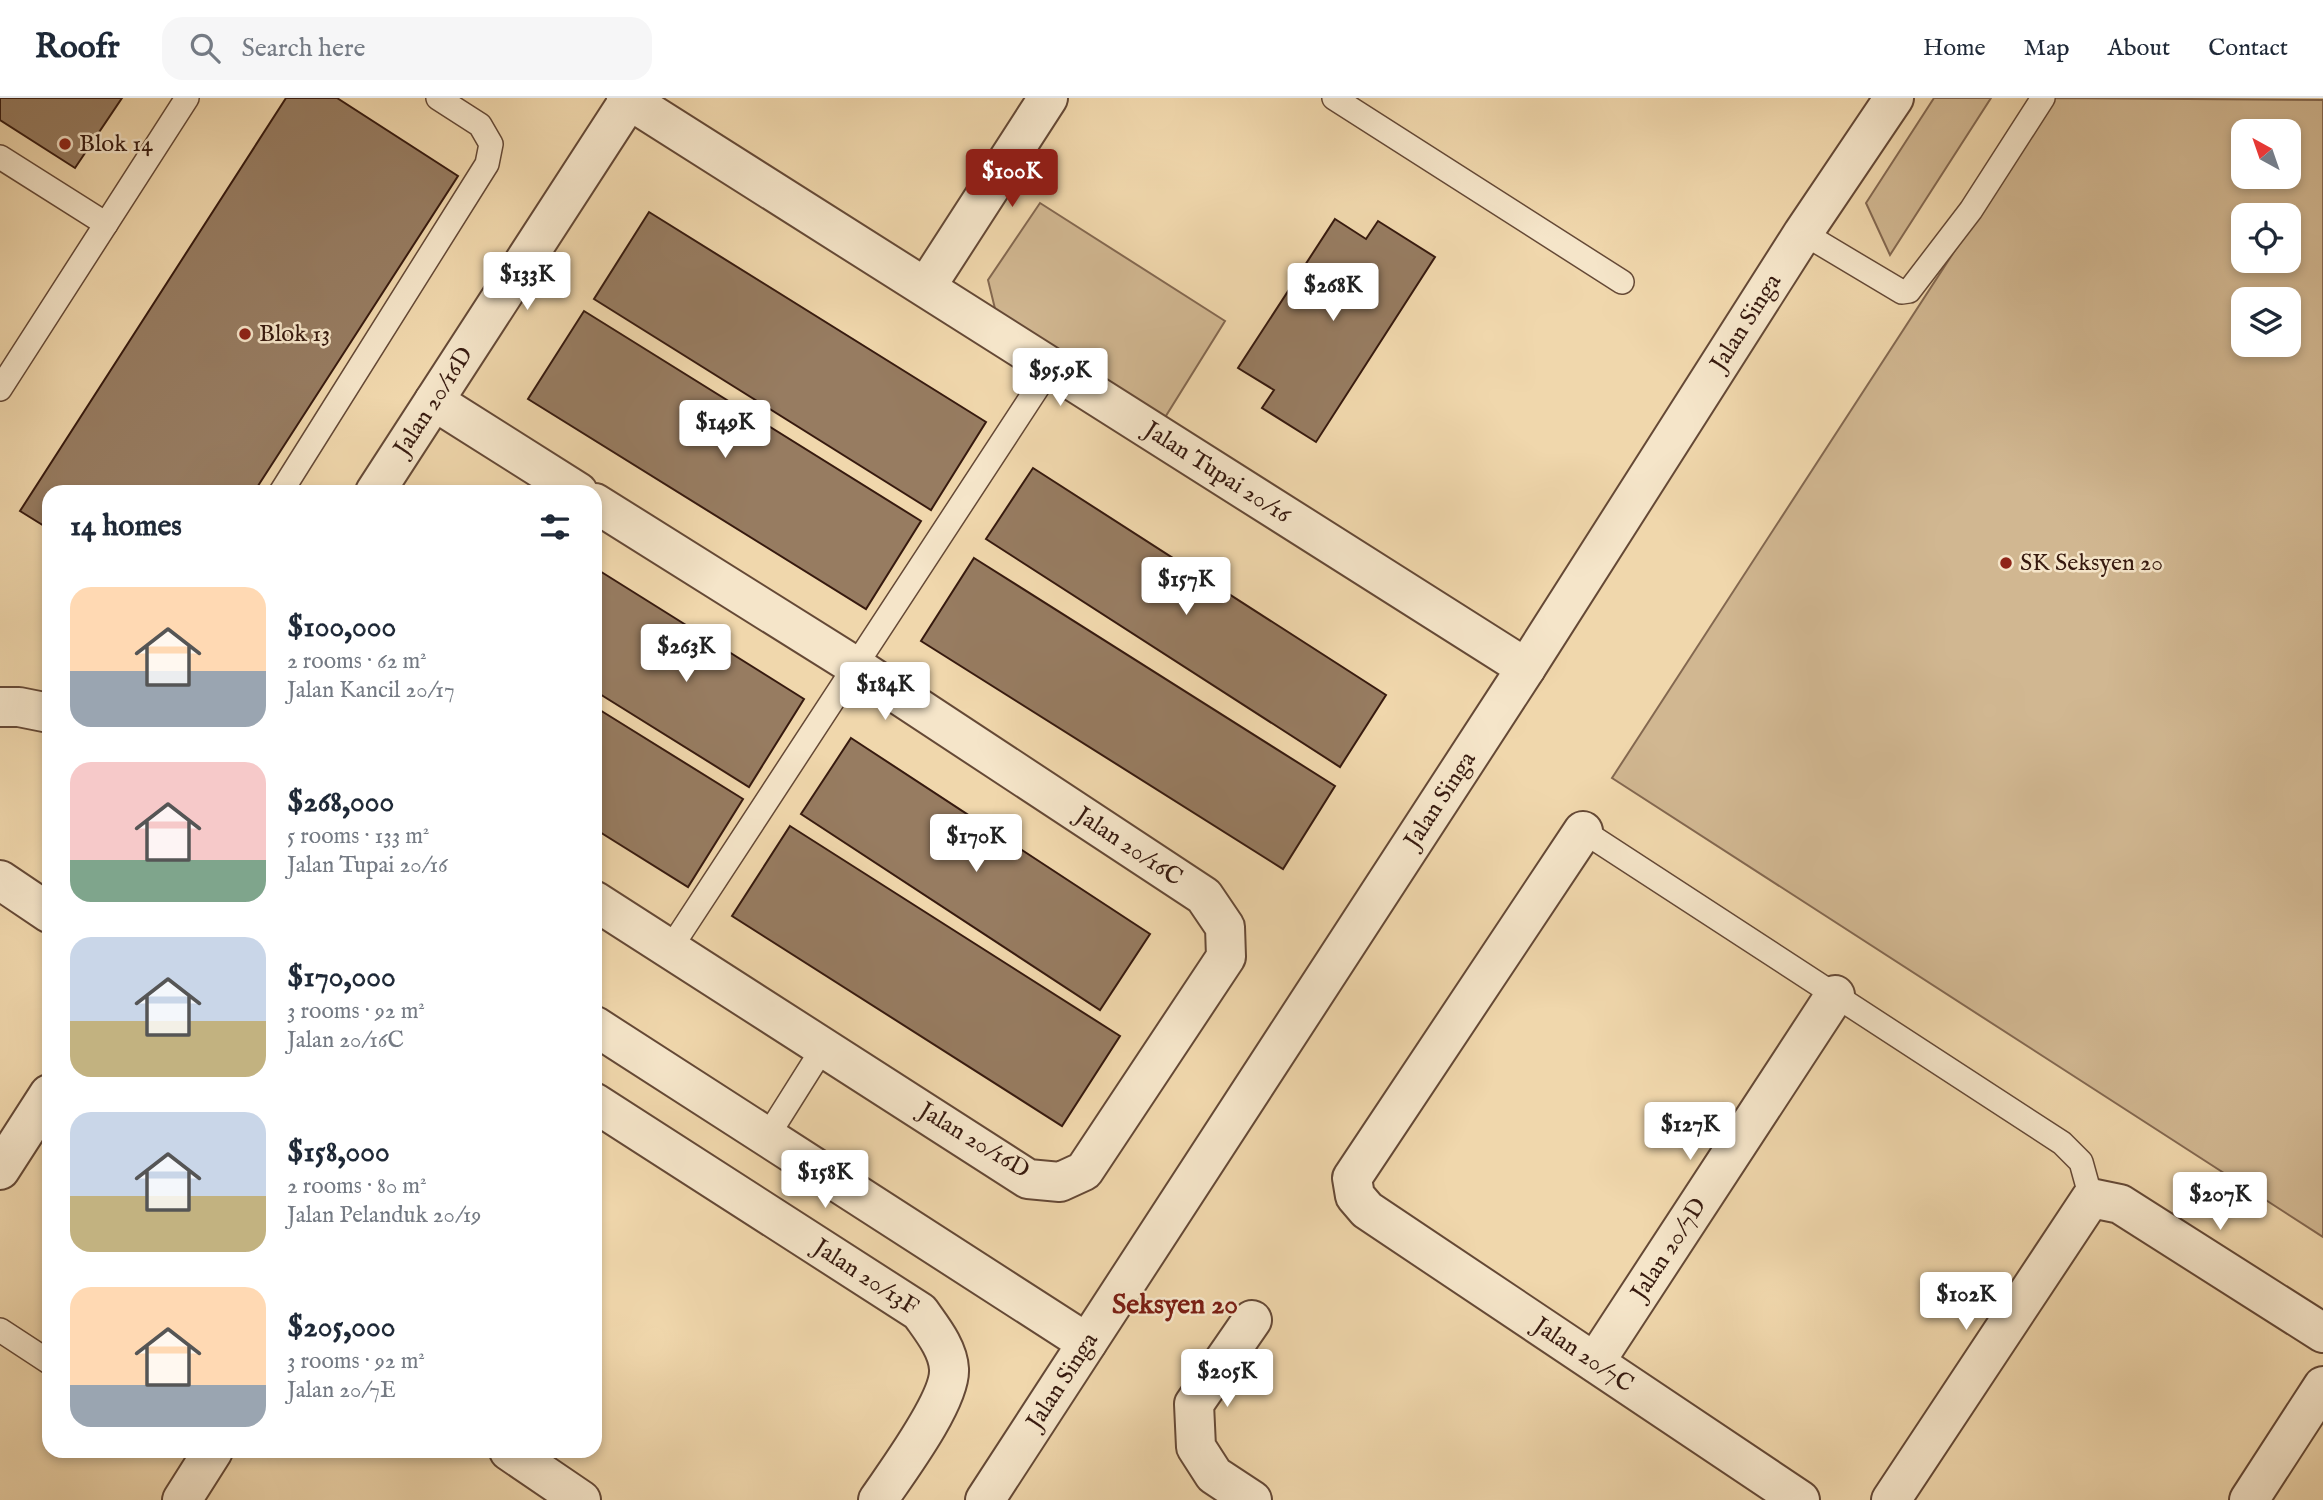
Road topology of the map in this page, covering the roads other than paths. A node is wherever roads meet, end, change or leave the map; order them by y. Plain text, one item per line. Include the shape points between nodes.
1 (187, 98) edge
2 (438, 98) edge
3 (1048, 98) edge
4 (1334, 98) edge
5 (1894, 98) edge
6 (2043, 98) edge
7 (628, 99) edge
8 (0, 157) edge
9 (106, 224) junction
10 (1803, 233) junction
11 (1622, 282) dead end
12 (926, 288) junction
13 (1051, 367) junction
14 (0, 389) edge
15 (434, 401) junction
16 (285, 485) edge
17 (380, 485) edge
18 (567, 485) edge
19 (602, 507) edge
20 (855, 666) junction
21 (1526, 668) junction
22 (0, 708) edge
23 (42, 712) edge
24 (1583, 831) joint
25 (0, 880) edge
26 (1204, 896) joint
27 (602, 905) edge
28 (42, 908) edge
29 (670, 948) junction
30 (1835, 995) junction
31 (602, 1031) edge
32 (823, 1048) junction
33 (42, 1105) edge
34 (602, 1108) edge
35 (767, 1137) junction
36 (0, 1170) edge
37 (2091, 1198) junction
38 (1252, 1320) dead end
39 (0, 1330) edge
40 (2323, 1333) edge
41 (1087, 1343) junction
42 (42, 1357) edge
43 (1595, 1362) junction
44 (2323, 1386) edge
45 (200, 1458) edge
46 (519, 1458) edge
47 (182, 1500) edge
48 (581, 1500) edge
49 (878, 1500) edge
50 (985, 1500) edge
51 (1252, 1500) edge
52 (1800, 1500) edge
53 (1891, 1500) edge
54 (2249, 1500) edge

1 - 9 lane
2 - 16 lane via 480,125 491,144 487,164
3 - 12 street
4 - 11 lane
5 - 10 street, Jalan Singa
6 - 10 lane via 1971,210 1909,291 1902,292
7 - 12 street, Jalan Tupai 20/16
7 - 15 street, Jalan 20/16D
8 - 9 lane
9 - 14 lane
10 - 21 street, Jalan Singa
12 - 13 street, Jalan Tupai 20/16
13 - 20 lane
13 - 21 street, Jalan Tupai 20/16
15 - 17 street, Jalan 20/16D
15 - 18 street
19 - 20 street, Jalan 20/16C
20 - 26 street, Jalan 20/16C
20 - 29 lane
21 - 41 street, Jalan Singa
22 - 23 street
24 - 30 lane
24 - 43 street, Jalan 20/7C via 1352,1178 1355,1196 1367,1210
25 - 28 street
26 - 32 street, Jalan 20/16D via 1225,927 1226,957 1084,1171 1060,1182 1028,1179
27 - 29 street, Jalan 20/16D
29 - 32 street, Jalan 20/16D
30 - 37 lane via 2062,1143 2081,1162
30 - 43 street, Jalan 20/7D
31 - 35 street
32 - 35 lane
33 - 36 street
34 - 49 street, Jalan 20/13F via 920,1312 941,1343 949,1370 935,1414
35 - 41 street
37 - 40 street via 2120,1204
37 - 53 street
38 - 51 street via 1194,1405 1196,1447 1214,1475
39 - 42 lane
41 - 50 street, Jalan Singa
43 - 52 street, Jalan 20/7C
44 - 54 street
45 - 47 street
46 - 48 street

